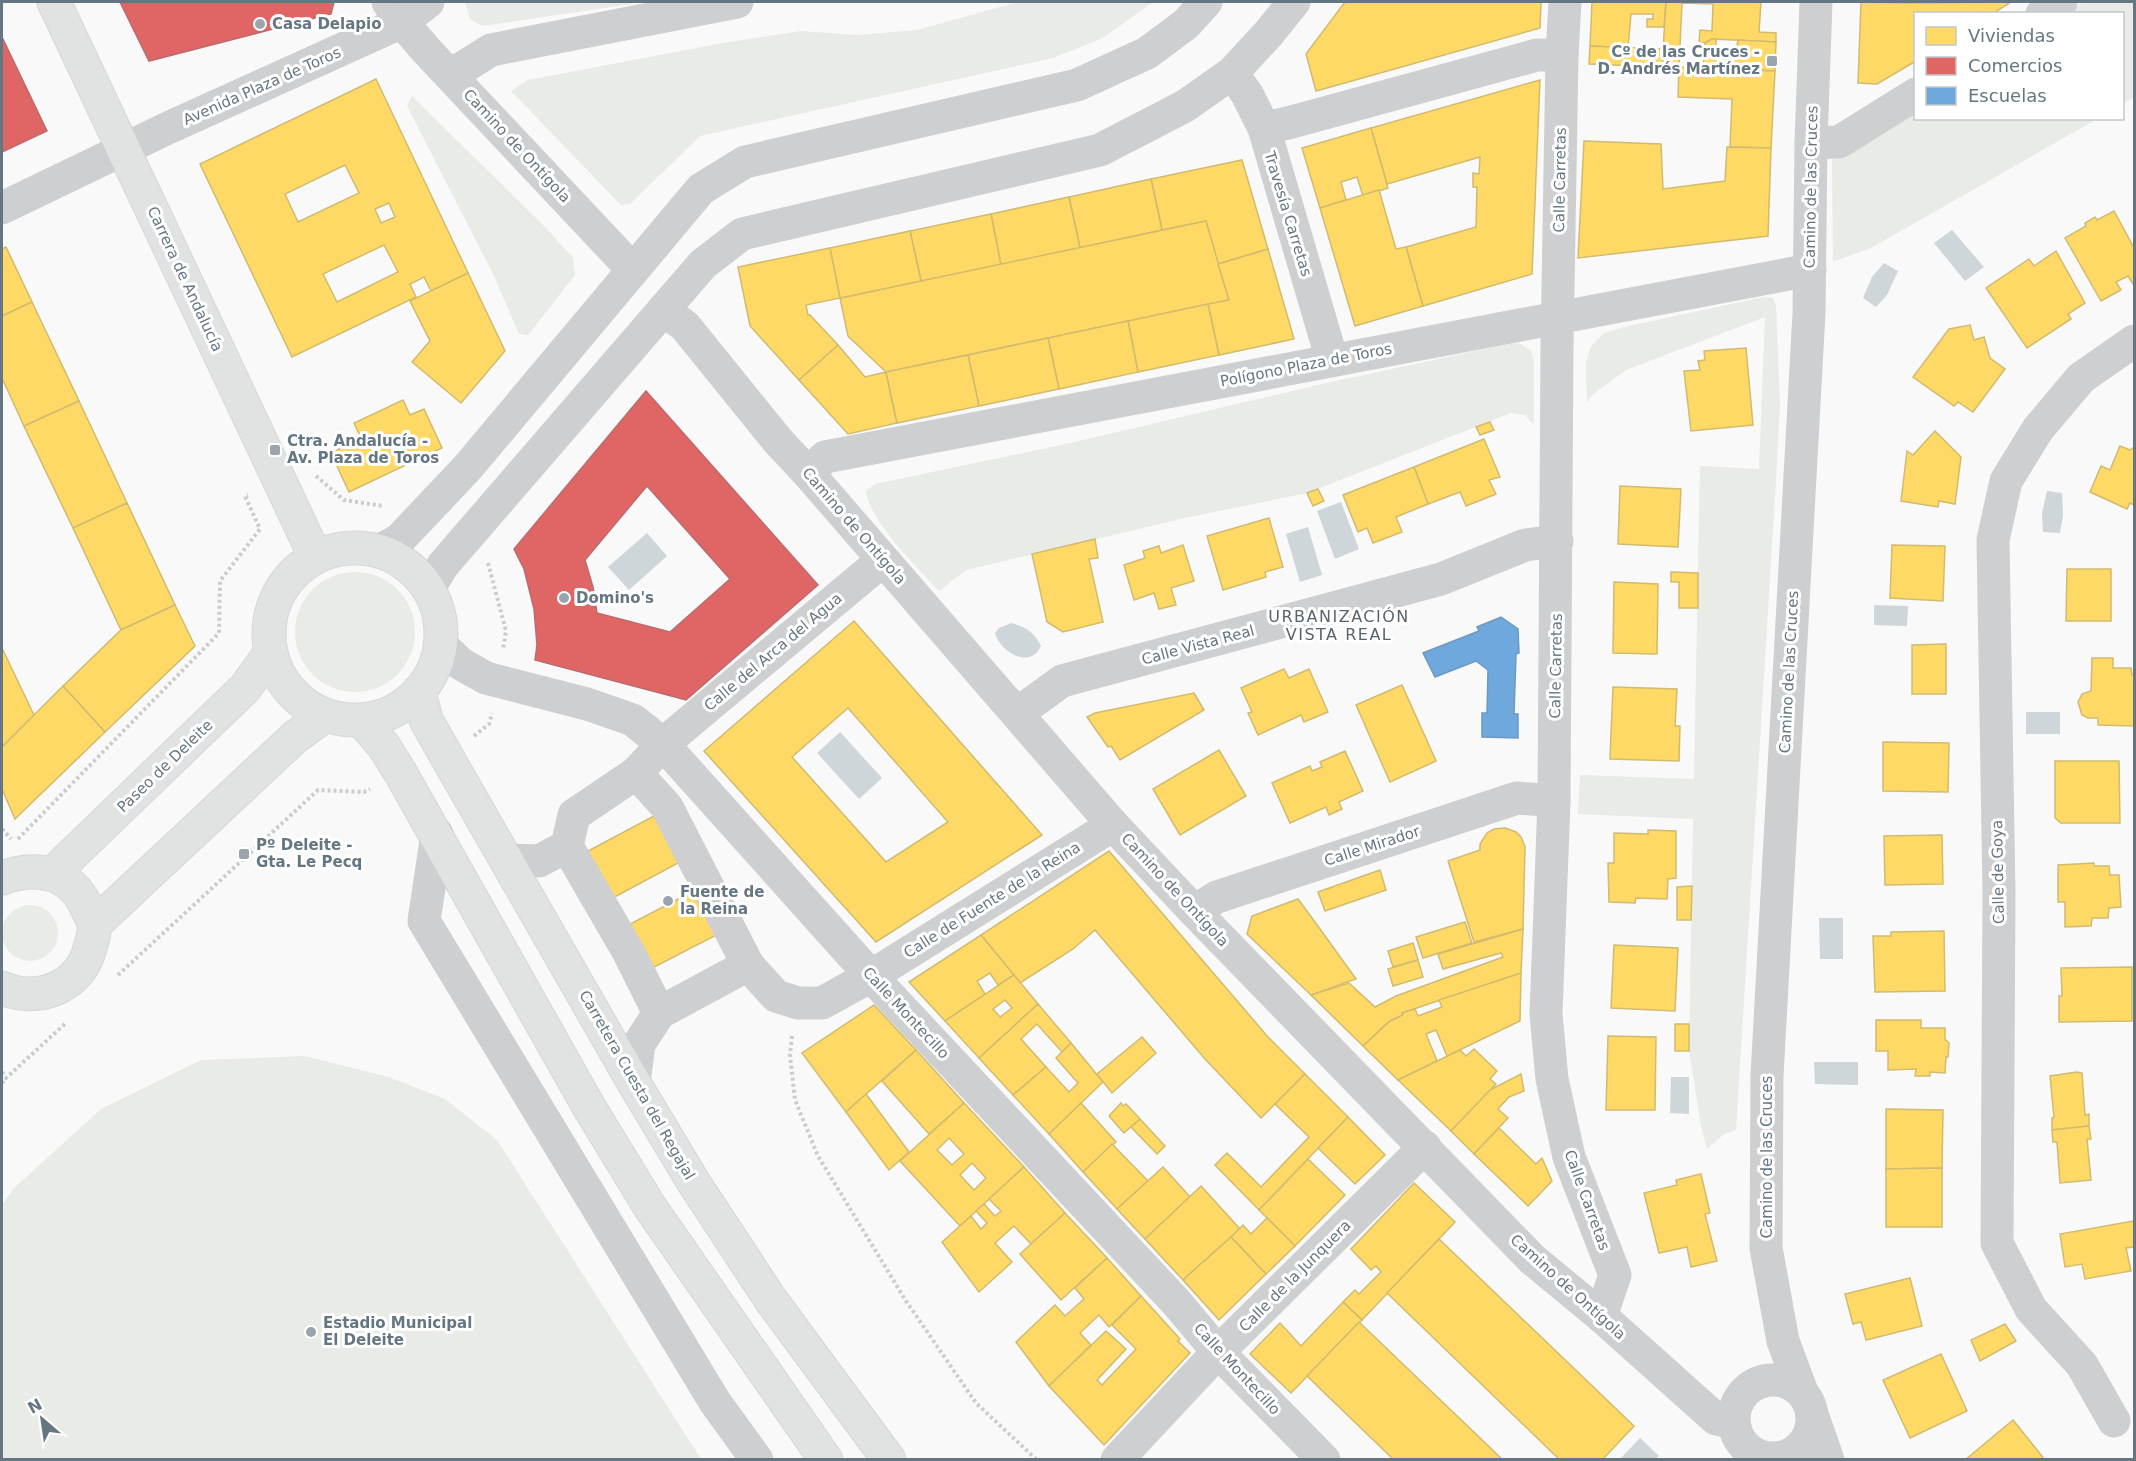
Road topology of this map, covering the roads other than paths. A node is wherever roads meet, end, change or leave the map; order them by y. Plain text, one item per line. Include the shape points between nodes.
1 (54, 2) edge
2 (428, 2) edge
3 (737, 2) edge
4 (1206, 2) edge
5 (1294, 2) edge
6 (1565, 2) edge
7 (1816, 2) edge
8 (2061, 2) edge
9 (395, 12) edge
10 (2045, 12) edge
11 (1562, 55) junction
12 (1232, 74) junction
13 (451, 75) junction
14 (1914, 95) edge
15 (1264, 128) junction
16 (1811, 143) junction
17 (125, 149) junction
18 (2, 208) edge
19 (633, 270) junction
20 (1810, 270) junction
21 (663, 310) junction
22 (1558, 317) junction
23 (2134, 341) edge
24 (1332, 360) junction
25 (808, 473) junction
26 (1557, 541) junction
27 (381, 550) junction
28 (315, 556) junction
29 (883, 560) junction
30 (429, 588) junction
31 (440, 644) junction
32 (271, 652) junction
33 (419, 691) junction
34 (1018, 713) junction
35 (324, 716) junction
36 (362, 721) junction
37 (663, 744) junction
38 (636, 773) junction
39 (1554, 801) junction
40 (1113, 825) junction
41 (437, 834) junction
42 (567, 846) junction
43 (508, 860) junction
44 (52, 874) junction
45 (2, 878) edge
46 (1194, 911) junction
47 (94, 925) junction
48 (748, 965) junction
49 (871, 976) junction
50 (7, 998) edge
51 (659, 1013) junction
52 (634, 1083) junction
53 (1425, 1148) junction
54 (1601, 1316) junction
55 (1783, 1341) junction
56 (1218, 1352) junction
57 (1751, 1387) junction
58 (1807, 1404) junction
59 (2114, 1420) dead end
60 (1734, 1422) junction
61 (1758, 1457) edge
62 (757, 1460) edge
63 (826, 1460) edge
64 (889, 1460) edge
65 (1117, 1460) edge
66 (1324, 1460) edge
67 (1828, 1460) edge

1 - 17 main road, Carrera de Andalucía
2 - 9 street, Avenida Plaza de Toros
3 - 13 street via 491,50
4 - 19 street via 1186,24 1147,52 1077,85 745,162 701,189
5 - 12 street
6 - 11 street, Calle Carretas
7 - 16 street, Camino de las Cruces
8 - 10 street
9 - 13 street, Camino de Ontígola
9 - 17 street, Avenida Plaza de Toros
11 - 15 street via 1537,55
11 - 22 street, Calle Carretas
12 - 15 street, Travesía Carretas
12 - 21 street via 1185,105 1100,150 742,234 703,264
13 - 19 street, Camino de Ontígola
14 - 16 street via 1839,142
15 - 24 street, Travesía Carretas
16 - 20 street, Camino de las Cruces
17 - 18 street, Avenida Plaza de Toros
17 - 28 main road, Carrera de Andalucía
19 - 27 street via 468,467 399,540
20 - 22 street, Polígono Plaza de Toros
20 - 55 street, Camino de las Cruces via 1767,1076 1766,1248
21 - 25 street, Camino de Ontígola via 685,326
21 - 30 street via 443,565
22 - 24 street, Polígono Plaza de Toros
22 - 26 street, Calle Carretas
23 - 59 street, Calle de Goya via 2081,378 2037,429 2006,481 1993,540 1999,894 1998,1243 2031,1309 2082,1365
24 - 25 street, Polígono Plaza de Toros via 825,458
25 - 29 street, Camino de Ontígola
26 - 34 street, Calle Vista Real via 1525,545 1441,579 1062,681
26 - 39 street, Calle Carretas
27 - 28 main road via 335,549
27 - 30 main road via 402,560
28 - 32 main road via 294,572 279,593 270,618
29 - 34 street, Camino de Ontígola
29 - 37 street, Calle del Arca del Agua
30 - 31 main road via 442,624
31 - 33 main road via 428,680
31 - 37 street, Calle Montecillo via 461,664 486,678 633,720
32 - 35 main road via 285,686 303,706
32 - 44 main road, Paseo de Deleite via 245,687
33 - 36 main road via 389,713
33 - 43 main road, Carretera Cuesta del Regajal via 426,720
34 - 40 street, Camino de Ontígola
35 - 36 main road via 343,722
35 - 47 main road via 295,737
36 - 41 main road via 383,745
37 - 38 street, Calle del Arca del Agua
37 - 49 street, Calle Montecillo
38 - 42 street, Calle del Arca del Agua via 574,816
38 - 48 street via 667,807
39 - 46 street, Calle Mirador via 1517,798 1217,897
39 - 54 street, Calle Carretas via 1546,1014 1552,1079 1569,1157 1615,1275
40 - 46 street, Camino de Ontígola
40 - 49 street, Calle de Fuente de la Reina
41 - 62 street via 424,921 715,1402
41 - 63 main road via 589,1107 651,1207
42 - 43 street via 539,861
42 - 51 street
43 - 52 main road, Carretera Cuesta del Regajal
44 - 45 main road via 17,872
44 - 47 main road via 83,898
46 - 53 street, Camino de Ontígola
47 - 50 main road via 88,957 76,975 60,988
48 - 49 street, Calle de Fuente de la Reina via 776,996 798,1003 822,1003
48 - 51 street
49 - 56 street, Calle Montecillo via 1176,1302
51 - 52 street via 639,1044
52 - 64 main road, Carretera Cuesta del Regajal via 771,1300
53 - 54 street, Camino de Ontígola via 1532,1259
53 - 56 street, Calle de la Junquera
54 - 60 street, Camino de Ontígola via 1716,1419
55 - 57 street
55 - 58 street, Camino de las Cruces
56 - 65 street, Calle de la Junquera
56 - 66 street, Calle Montecillo
57 - 58 street via 1777,1380 1791,1384
57 - 60 street via 1741,1396
58 - 61 street via 1811,1430 1805,1442 1782,1458
58 - 67 street, Camino de las Cruces
60 - 61 street via 1744,1446

